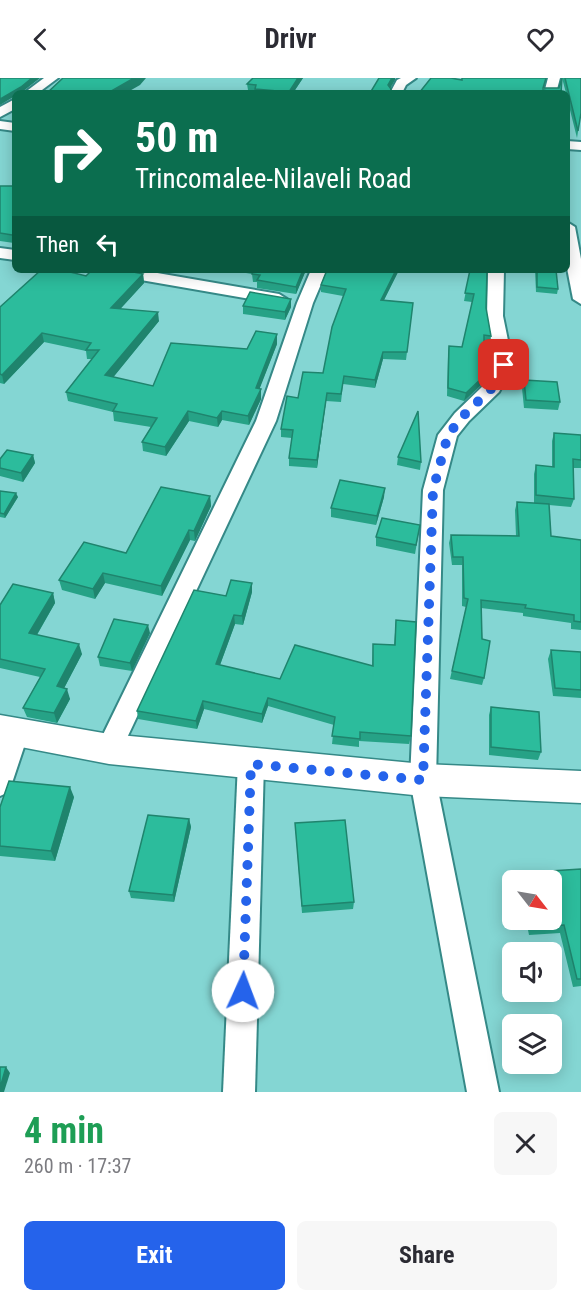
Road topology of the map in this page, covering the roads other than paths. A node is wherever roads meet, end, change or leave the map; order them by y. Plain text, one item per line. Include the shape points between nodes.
1 (52, 78) edge
2 (410, 78) edge
3 (34, 90) edge
4 (398, 90) edge
5 (570, 242) edge
6 (130, 273) edge
7 (318, 273) edge
8 (496, 273) edge
9 (581, 299) edge
10 (305, 303) junction
11 (8, 731) edge
12 (109, 749) junction
13 (251, 764) junction
14 (423, 780) junction
15 (0, 784) edge
16 (581, 787) edge
17 (239, 1092) edge
18 (483, 1092) edge

1 - 3 street
2 - 4 street
5 - 9 street
6 - 10 street
7 - 10 street
8 - 14 street via 495,316 504,365 492,388 448,435 433,490
10 - 12 street via 266,421
11 - 12 main road
11 - 15 street
12 - 13 main road
13 - 14 main road
13 - 17 street
14 - 16 main road
14 - 18 street

